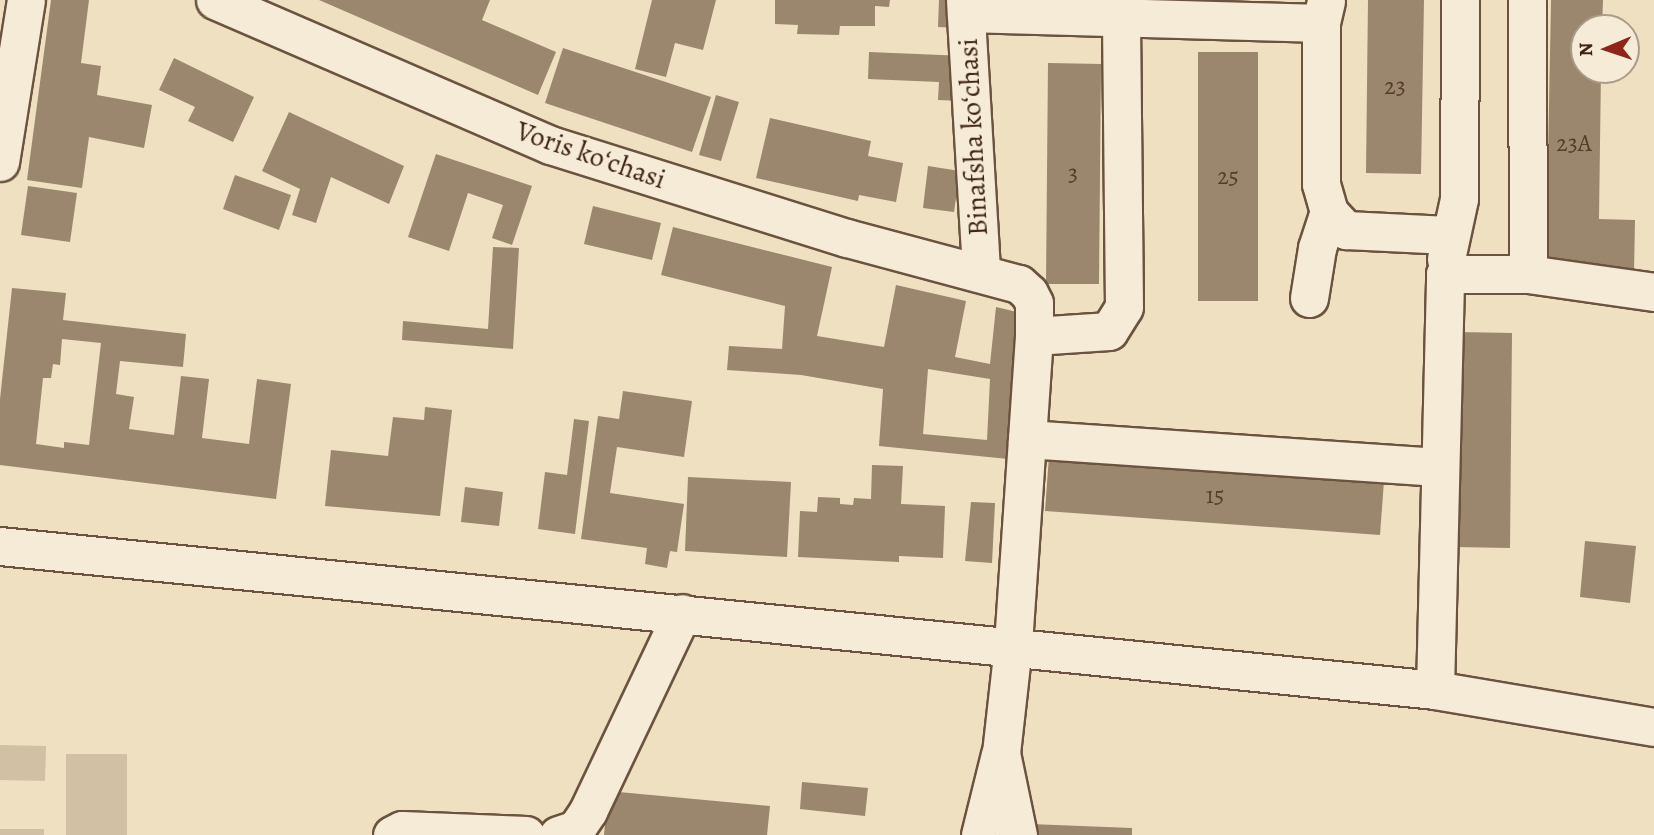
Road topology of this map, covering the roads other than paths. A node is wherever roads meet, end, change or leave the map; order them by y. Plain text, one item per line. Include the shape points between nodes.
1 (26, 0) edge
2 (215, 0) edge
3 (1460, 0) edge
4 (1527, 0) edge
5 (966, 7) edge
6 (1323, 12) edge
7 (1121, 18) junction
8 (0, 162) edge
9 (1328, 212) junction
10 (1448, 235) junction
11 (981, 273) junction
12 (1445, 274) junction
13 (1528, 274) junction
14 (1654, 292) edge
15 (1309, 298) dead end
16 (1034, 336) junction
17 (1027, 439) junction
18 (1438, 467) junction
19 (0, 546) edge
20 (682, 613) junction
21 (1013, 646) junction
22 (1435, 690) junction
23 (1654, 727) edge
24 (1001, 753) junction
25 (392, 835) edge
26 (526, 835) edge
27 (558, 835) edge
28 (979, 835) edge
29 (1018, 835) edge

1 - 8 street
2 - 11 street, Voris koʻchasi via 550,145 847,238
3 - 10 street via 1459,199
4 - 13 street
5 - 7 street
5 - 11 street, Binafsha koʻchasi
6 - 7 street
6 - 9 street via 1321,184
7 - 16 street via 1124,307 1109,331
9 - 10 street via 1346,230
9 - 15 street
10 - 12 street
11 - 16 street, Voris koʻchasi via 1019,284 1029,293 1034,303
12 - 13 street
12 - 18 street
13 - 14 street
16 - 17 street
17 - 18 street
17 - 21 street
18 - 22 street
19 - 20 street
20 - 21 street
20 - 27 street via 588,811 576,829
21 - 22 street
21 - 24 street
22 - 23 street
24 - 28 street
24 - 29 street
25 - 26 street via 402,830

